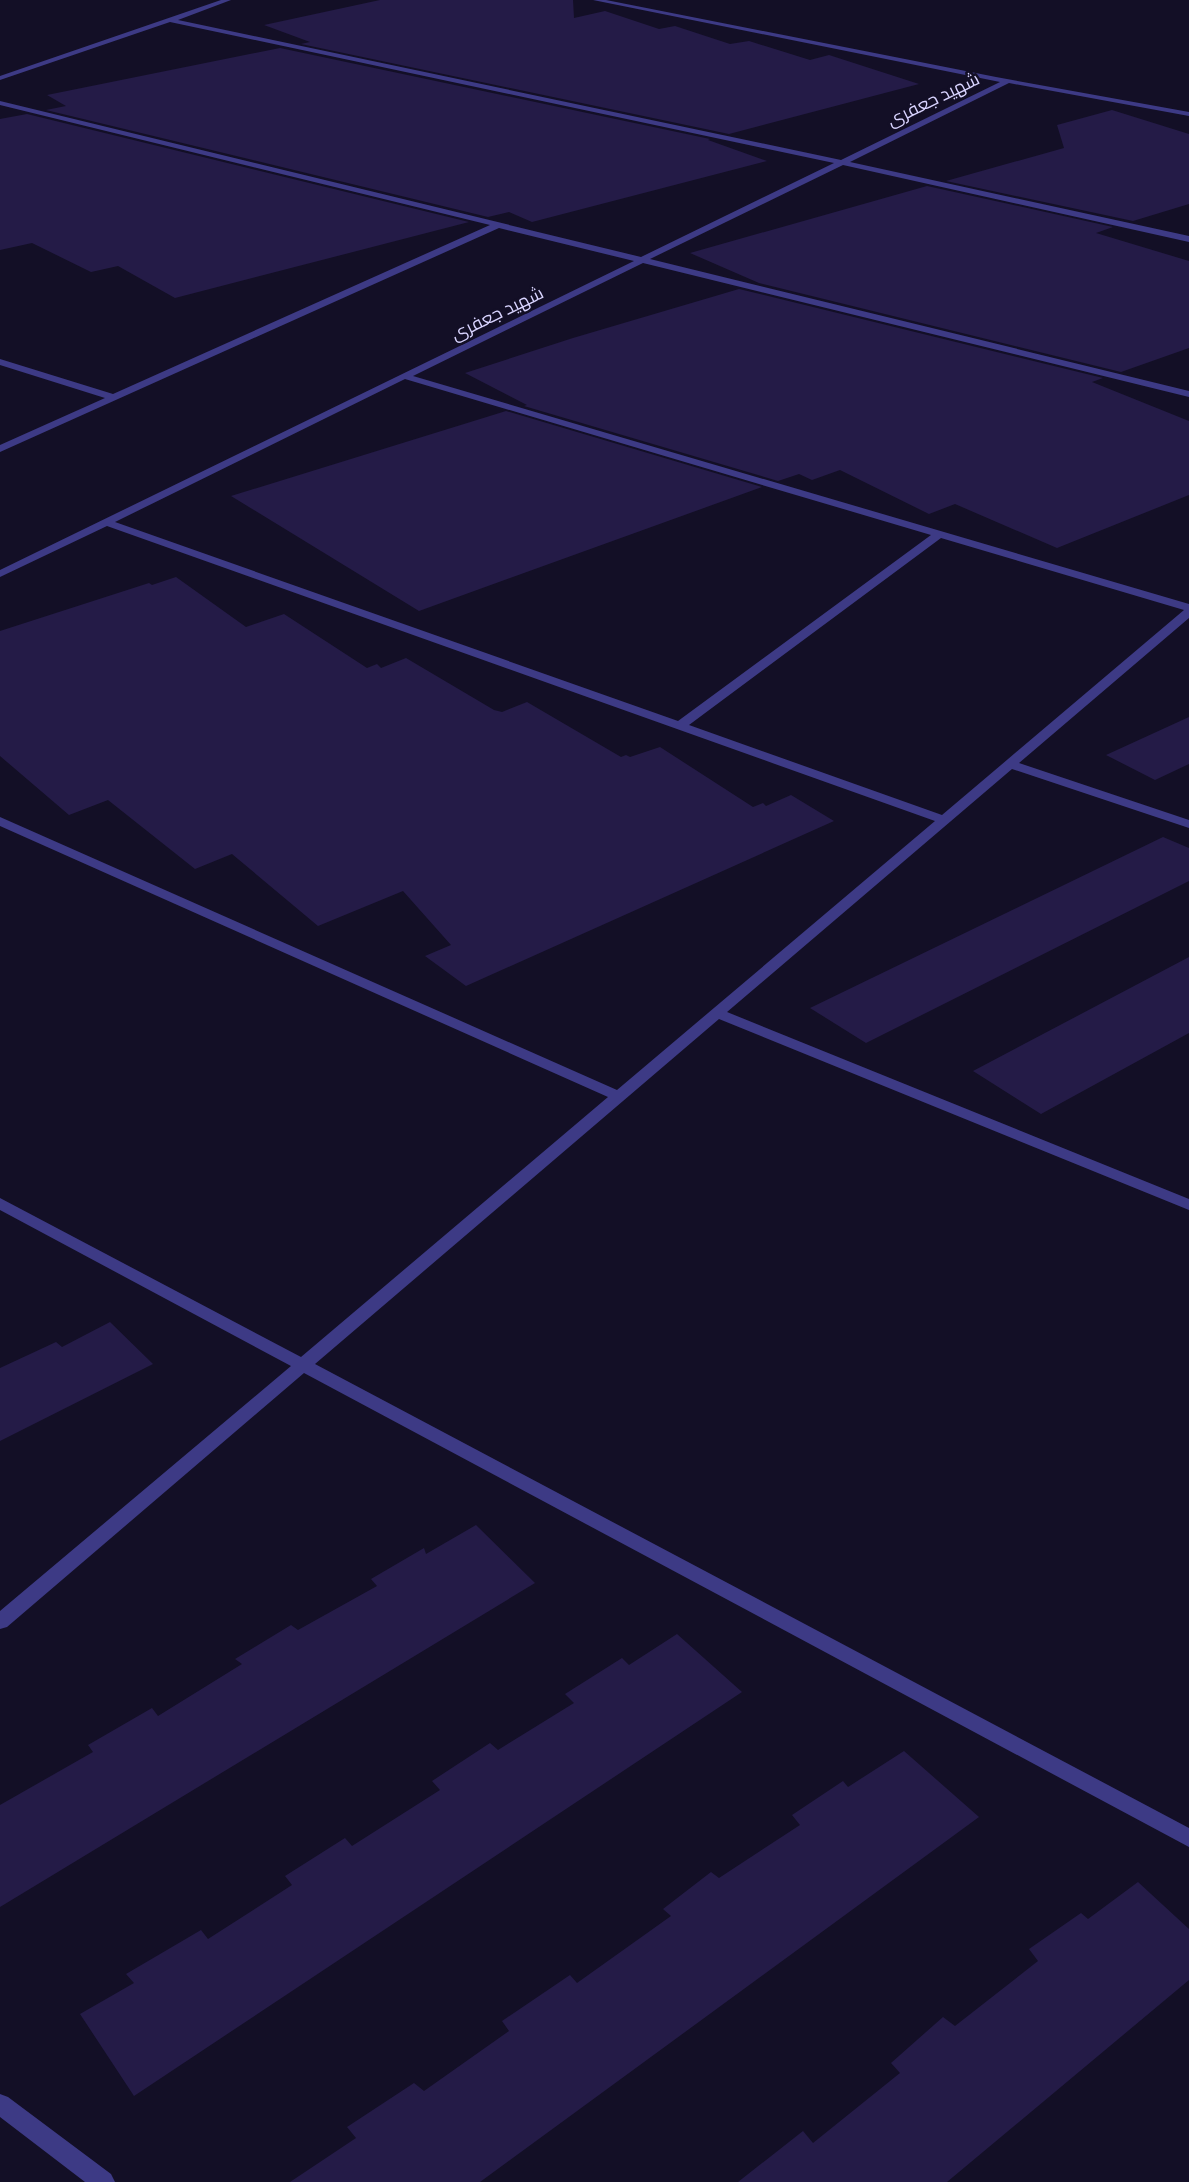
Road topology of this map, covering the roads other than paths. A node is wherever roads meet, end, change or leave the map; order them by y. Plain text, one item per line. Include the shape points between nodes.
1 (228, 0) edge
2 (596, 0) edge
3 (170, 21) junction
4 (0, 78) edge
5 (1008, 81) junction
6 (0, 103) edge
7 (1189, 114) edge
8 (841, 162) junction
9 (500, 224) junction
10 (1189, 239) edge
11 (643, 259) junction
12 (0, 362) edge
13 (404, 376) junction
14 (1189, 394) edge
15 (115, 398) junction
16 (0, 449) edge
17 (106, 522) junction
18 (939, 534) junction
19 (0, 574) edge
20 (1189, 610) edge
21 (680, 726) junction
22 (1010, 764) junction
23 (944, 820) junction
24 (0, 821) edge
25 (1189, 825) edge
26 (717, 1013) junction
27 (620, 1096) junction
28 (0, 1203) edge
29 (1189, 1205) edge
30 (304, 1364) junction
31 (0, 1622) edge
32 (1189, 1838) edge
33 (0, 2104) edge
34 (103, 2182) edge

1 - 3 street
2 - 5 street
3 - 4 street
3 - 8 street
5 - 7 street
5 - 8 street, شهید جعفری
6 - 9 street
8 - 10 street
8 - 11 street, شهید جعفری
9 - 11 street
9 - 15 street
11 - 13 street, شهید جعفری
11 - 14 street
12 - 15 street
13 - 17 street, شهید جعفری
13 - 18 street
15 - 16 street
17 - 19 street, شهید جعفری
17 - 21 street
18 - 20 street
18 - 21 street
20 - 22 street
21 - 23 street
22 - 23 street
22 - 25 street
23 - 26 street
24 - 27 street
26 - 27 street
26 - 29 street
27 - 30 street
28 - 30 street
30 - 31 street
30 - 32 street
33 - 34 street

